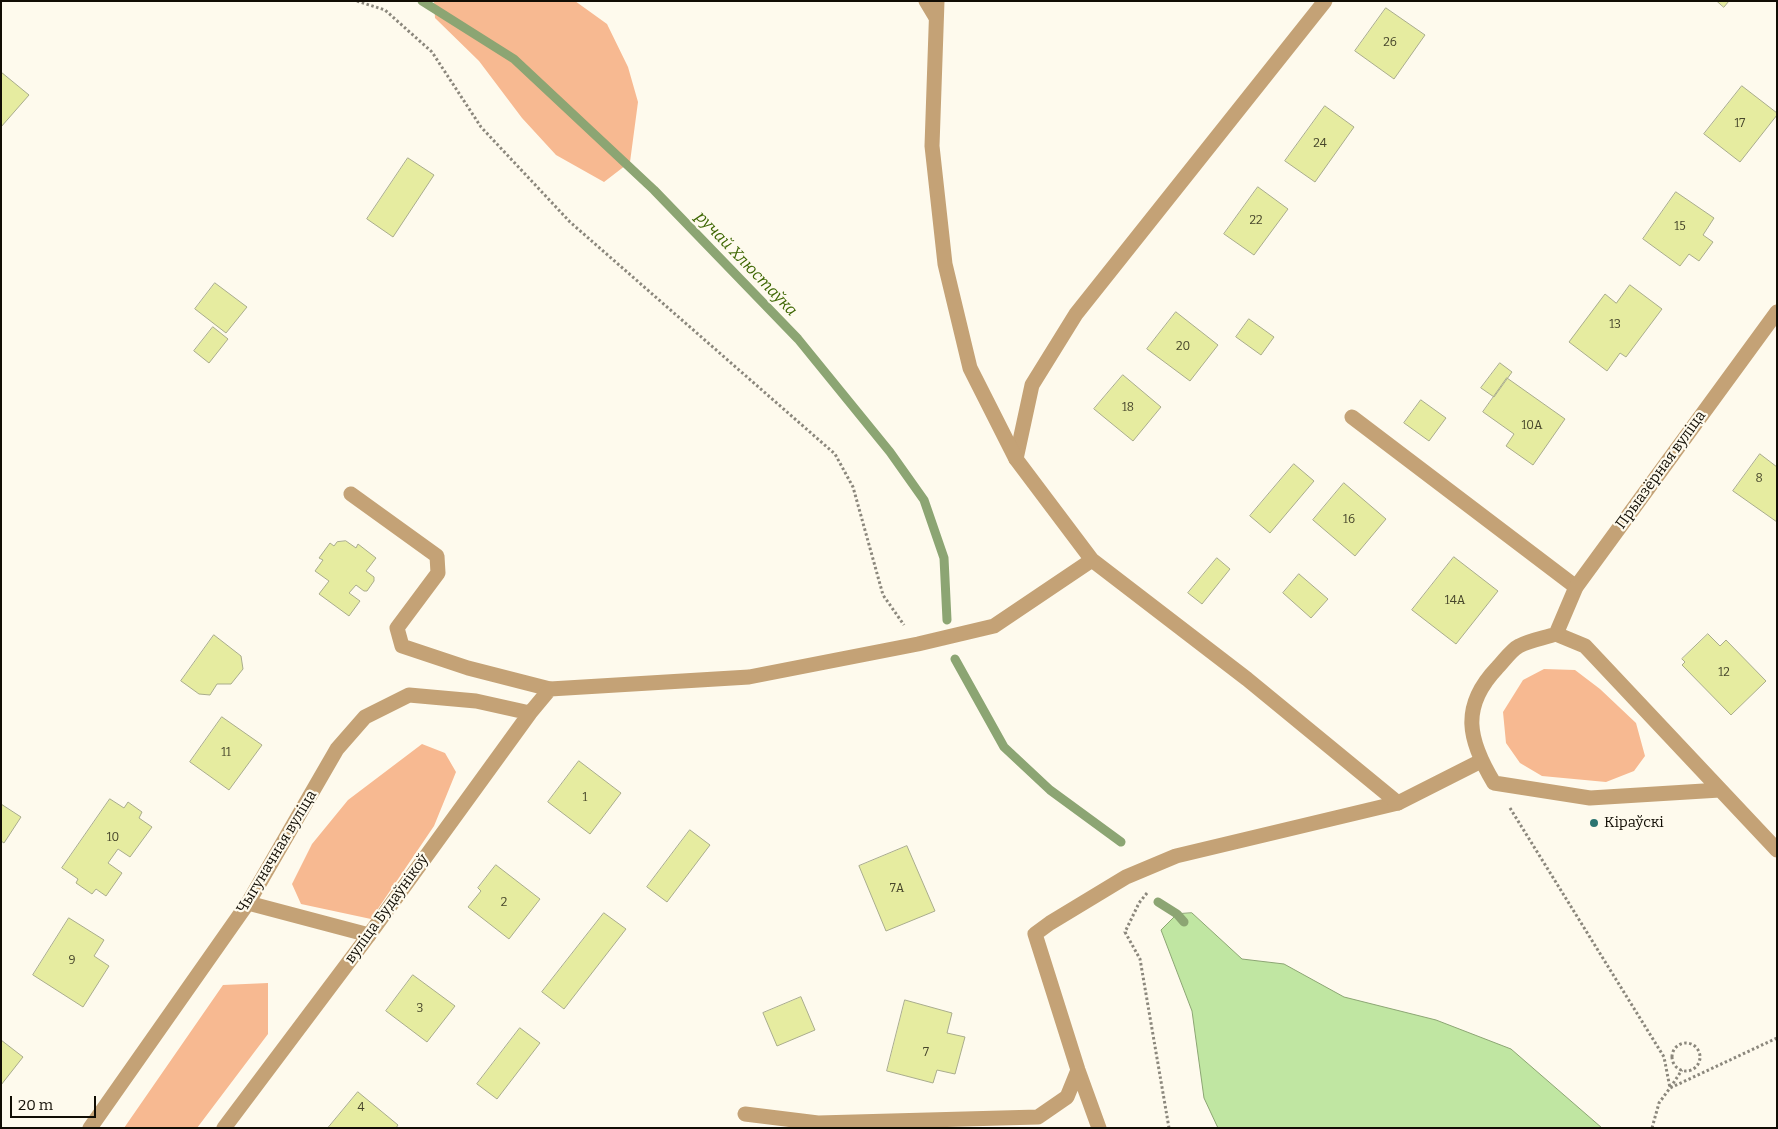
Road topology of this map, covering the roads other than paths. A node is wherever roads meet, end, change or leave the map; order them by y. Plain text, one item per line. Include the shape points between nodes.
1 (926, 1) edge
2 (1326, 1) edge
3 (936, 9) edge
4 (1777, 312) edge
5 (1352, 417) dead end
6 (1016, 459) junction
7 (351, 494) dead end
8 (1092, 560) junction
9 (1576, 587) junction
10 (1556, 634) junction
11 (550, 689) junction
12 (530, 713) junction
13 (1481, 761) junction
14 (1720, 790) junction
15 (1398, 803) junction
16 (1777, 850) edge
17 (248, 903) junction
18 (369, 934) junction
19 (1078, 1070) junction
20 (745, 1114) dead end
21 (90, 1128) edge
22 (224, 1128) edge
23 (1099, 1128) edge

1 - 3 street
2 - 6 street via 1076,314 1032,385
3 - 6 street via 932,146 945,264 970,368
4 - 9 street, Прыазёрная вуліца
5 - 9 street
6 - 8 street
7 - 11 street via 437,556 438,573 397,628 402,646 468,668
8 - 11 street via 994,626 749,677
8 - 15 street via 1247,679
9 - 10 street, Прыазёрная вуліца
10 - 13 street via 1518,646 1487,679 1473,706 1472,733
10 - 14 street via 1585,646
11 - 12 street, вуліца Будаўнікоў
12 - 17 street, Чыгуначная вуліца via 476,701 409,696 364,717 337,749
12 - 18 street, вуліца Будаўнікоў
13 - 14 street via 1494,783 1590,798
13 - 15 street
14 - 16 street
15 - 19 street via 1176,856 1126,877 1035,934
17 - 18 street
17 - 21 street, Чыгуначная вуліца
18 - 22 street, вуліца Будаўнікоў
19 - 20 street via 1067,1097 1038,1117 818,1123
19 - 23 street

